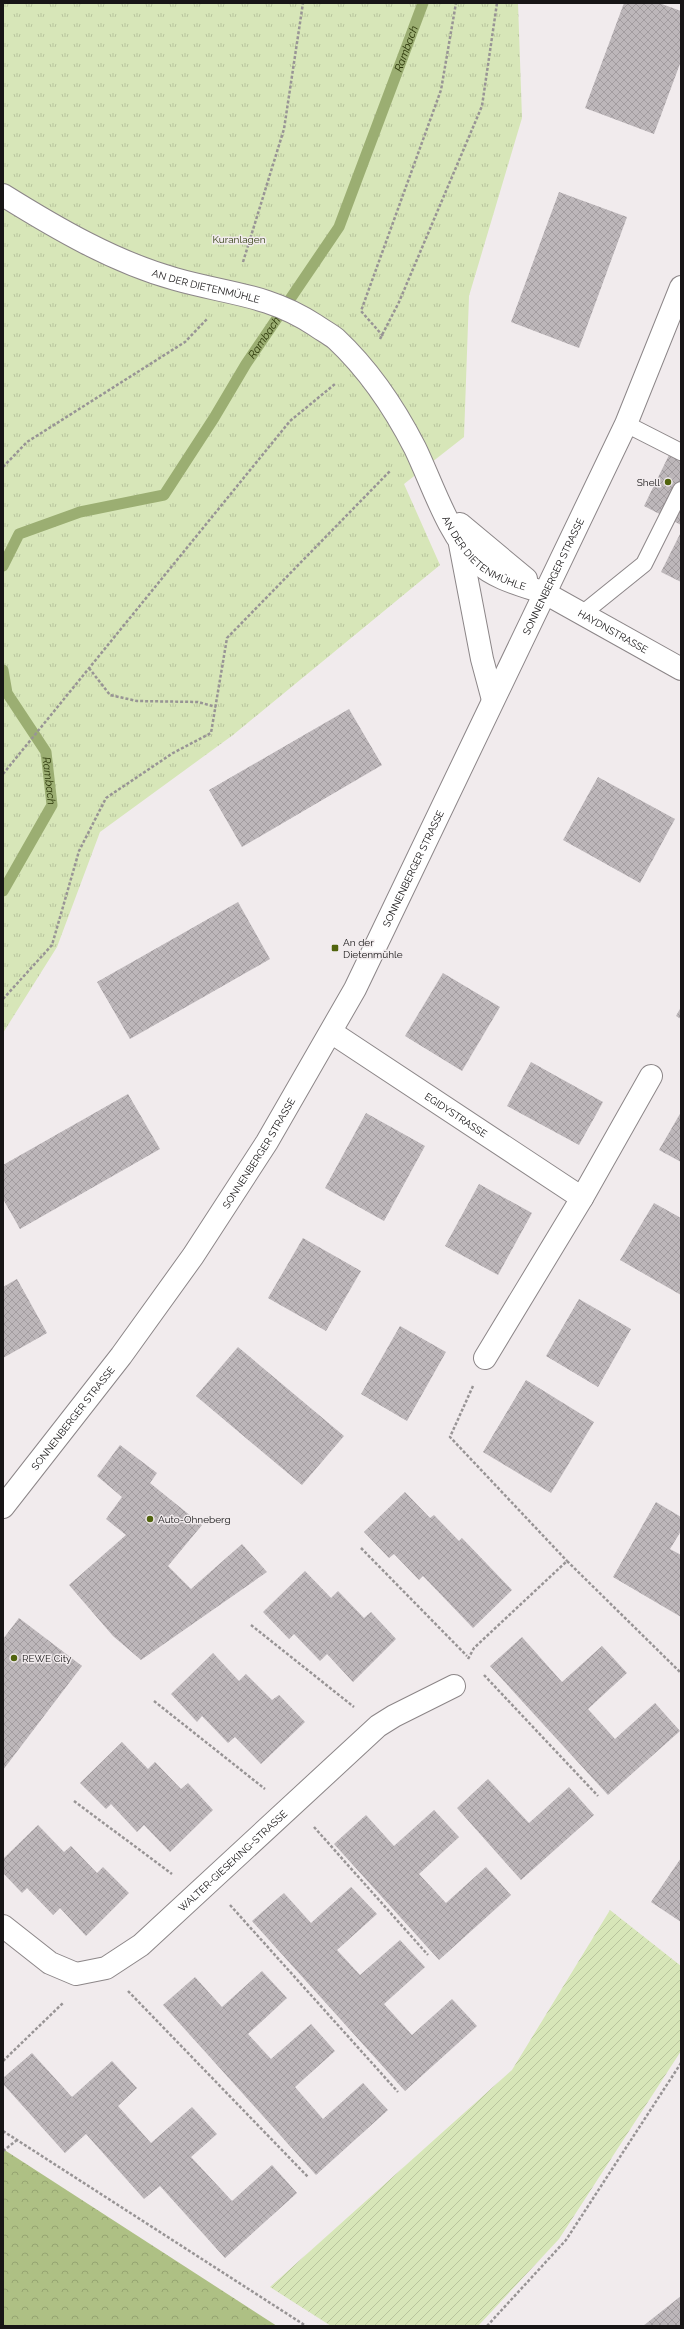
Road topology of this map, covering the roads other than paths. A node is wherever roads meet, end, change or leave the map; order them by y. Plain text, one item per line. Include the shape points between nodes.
1 (3, 195) edge
2 (681, 287) edge
3 (626, 424) junction
4 (681, 452) edge
5 (681, 490) edge
6 (444, 509) junction
7 (460, 540) junction
8 (545, 593) junction
9 (582, 614) junction
10 (681, 669) edge
11 (493, 700) junction
12 (331, 1032) junction
13 (651, 1076) dead end
14 (582, 1198) junction
15 (485, 1358) road end
16 (3, 1507) edge
17 (454, 1686) road end
18 (3, 1926) edge

1 - 6 street, AN DER DIETENMÜHLE via 66,232 145,269 174,279 262,299 295,312 334,338 360,363 387,401 414,446
2 - 3 street, SONNENBERGER STRASSE
3 - 4 lane
3 - 8 street, SONNENBERGER STRASSE
5 - 9 lane via 644,564
6 - 7 street, AN DER DIETENMÜHLE
6 - 8 street, AN DER DIETENMÜHLE via 484,546
7 - 8 street, AN DER DIETENMÜHLE via 477,562 494,574
7 - 11 street via 482,659
8 - 9 street, HAYDNSTRASSE
8 - 11 street, SONNENBERGER STRASSE
9 - 10 street, HAYDNSTRASSE
11 - 12 street, SONNENBERGER STRASSE via 380,938
12 - 14 street, EGIDYSTRASSE
12 - 16 street, SONNENBERGER STRASSE via 267,1142 193,1256 121,1356
13 - 14 street
14 - 15 street
17 - 18 street, WALTER-GIESEKING-STRASSE via 378,1726 141,1945 106,1968 76,1974 50,1963

